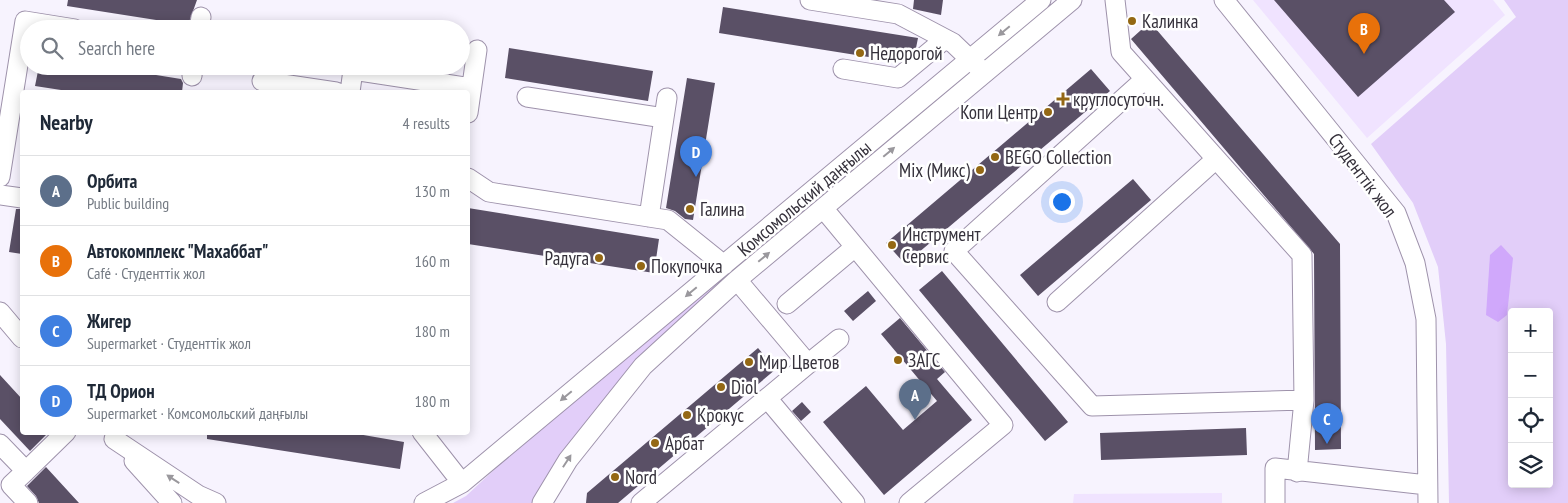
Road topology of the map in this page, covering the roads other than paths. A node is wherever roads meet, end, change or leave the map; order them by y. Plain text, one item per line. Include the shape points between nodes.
1 (810, 0) edge
2 (1041, 0) edge
3 (1072, 0) edge
4 (1116, 0) edge
5 (1224, 0) edge
6 (899, 7) edge
7 (945, 39) junction
8 (20, 43) edge
9 (477, 50) dead end
10 (978, 66) junction
11 (843, 69) dead end
12 (352, 75) edge
13 (386, 75) edge
14 (1145, 80) junction
15 (262, 81) dead end
16 (471, 88) junction
17 (323, 90) edge
18 (350, 90) edge
19 (470, 96) edge
20 (527, 97) dead end
21 (668, 98) dead end
22 (5, 110) edge
23 (664, 118) junction
24 (1216, 160) junction
25 (0, 178) edge
26 (470, 179) edge
27 (0, 195) edge
28 (20, 198) edge
29 (823, 208) junction
30 (648, 217) junction
31 (855, 247) junction
32 (724, 265) junction
33 (737, 280) junction
34 (1057, 302) dead end
35 (787, 304) dead end
36 (0, 312) edge
37 (20, 336) edge
38 (839, 338) dead end
39 (808, 364) junction
40 (767, 398) junction
41 (1304, 400) junction
42 (63, 435) edge
43 (424, 435) edge
44 (110, 436) edge
45 (0, 444) edge
46 (26, 471) junction
47 (1297, 472) junction
48 (462, 483) junction
49 (1427, 494) edge
50 (28, 503) edge
51 (172, 503) edge
52 (216, 503) edge
53 (424, 503) edge
54 (542, 503) edge
55 (641, 503) edge
56 (855, 503) edge
57 (910, 503) edge
58 (1275, 503) edge

1 - 6 street
2 -> 10 street, Комсомольский даңғылы
3 - 10 street, Комсомольский даңғылы
4 - 14 street via 1122,52
5 - 49 street, Студенттік жол via 1396,214 1415,263 1426,319
6 - 7 street
7 - 10 street
7 - 11 street via 898,78
8 - 22 street
9 - 16 street
29 -> 10 street, Комсомольский даңғылы
10 - 32 street, Комсомольский даңғылы
12 - 18 street
13 - 16 street
14 - 24 street
14 - 41 street via 954,251 1092,406
15 - 17 street
16 - 19 street
20 - 23 street
21 - 23 street
22 - 25 street
23 - 30 street
24 - 34 street
24 - 41 street via 1302,255
26 - 30 street via 488,192
27 - 28 street
29 - 31 street
33 -> 29 street, Комсомольский даңғылы
30 - 32 street via 668,220
31 - 35 street
31 - 57 street via 1003,425
32 -> 48 street, Комсомольский даңғылы
33 - 39 street
54 -> 33 street, Комсомольский даңғылы via 568,460 643,366
36 - 37 street
38 - 39 street
39 - 40 street
40 - 55 street
40 - 56 street
41 - 47 street
42 - 46 street
43 - 48 street
44 - 51 street
52 -> 44 street via 198,495
45 - 46 street
46 - 50 street via 11,485
47 - 49 street via 1397,480
47 - 58 street via 1274,468
48 - 53 street, Комсомольский даңғылы

